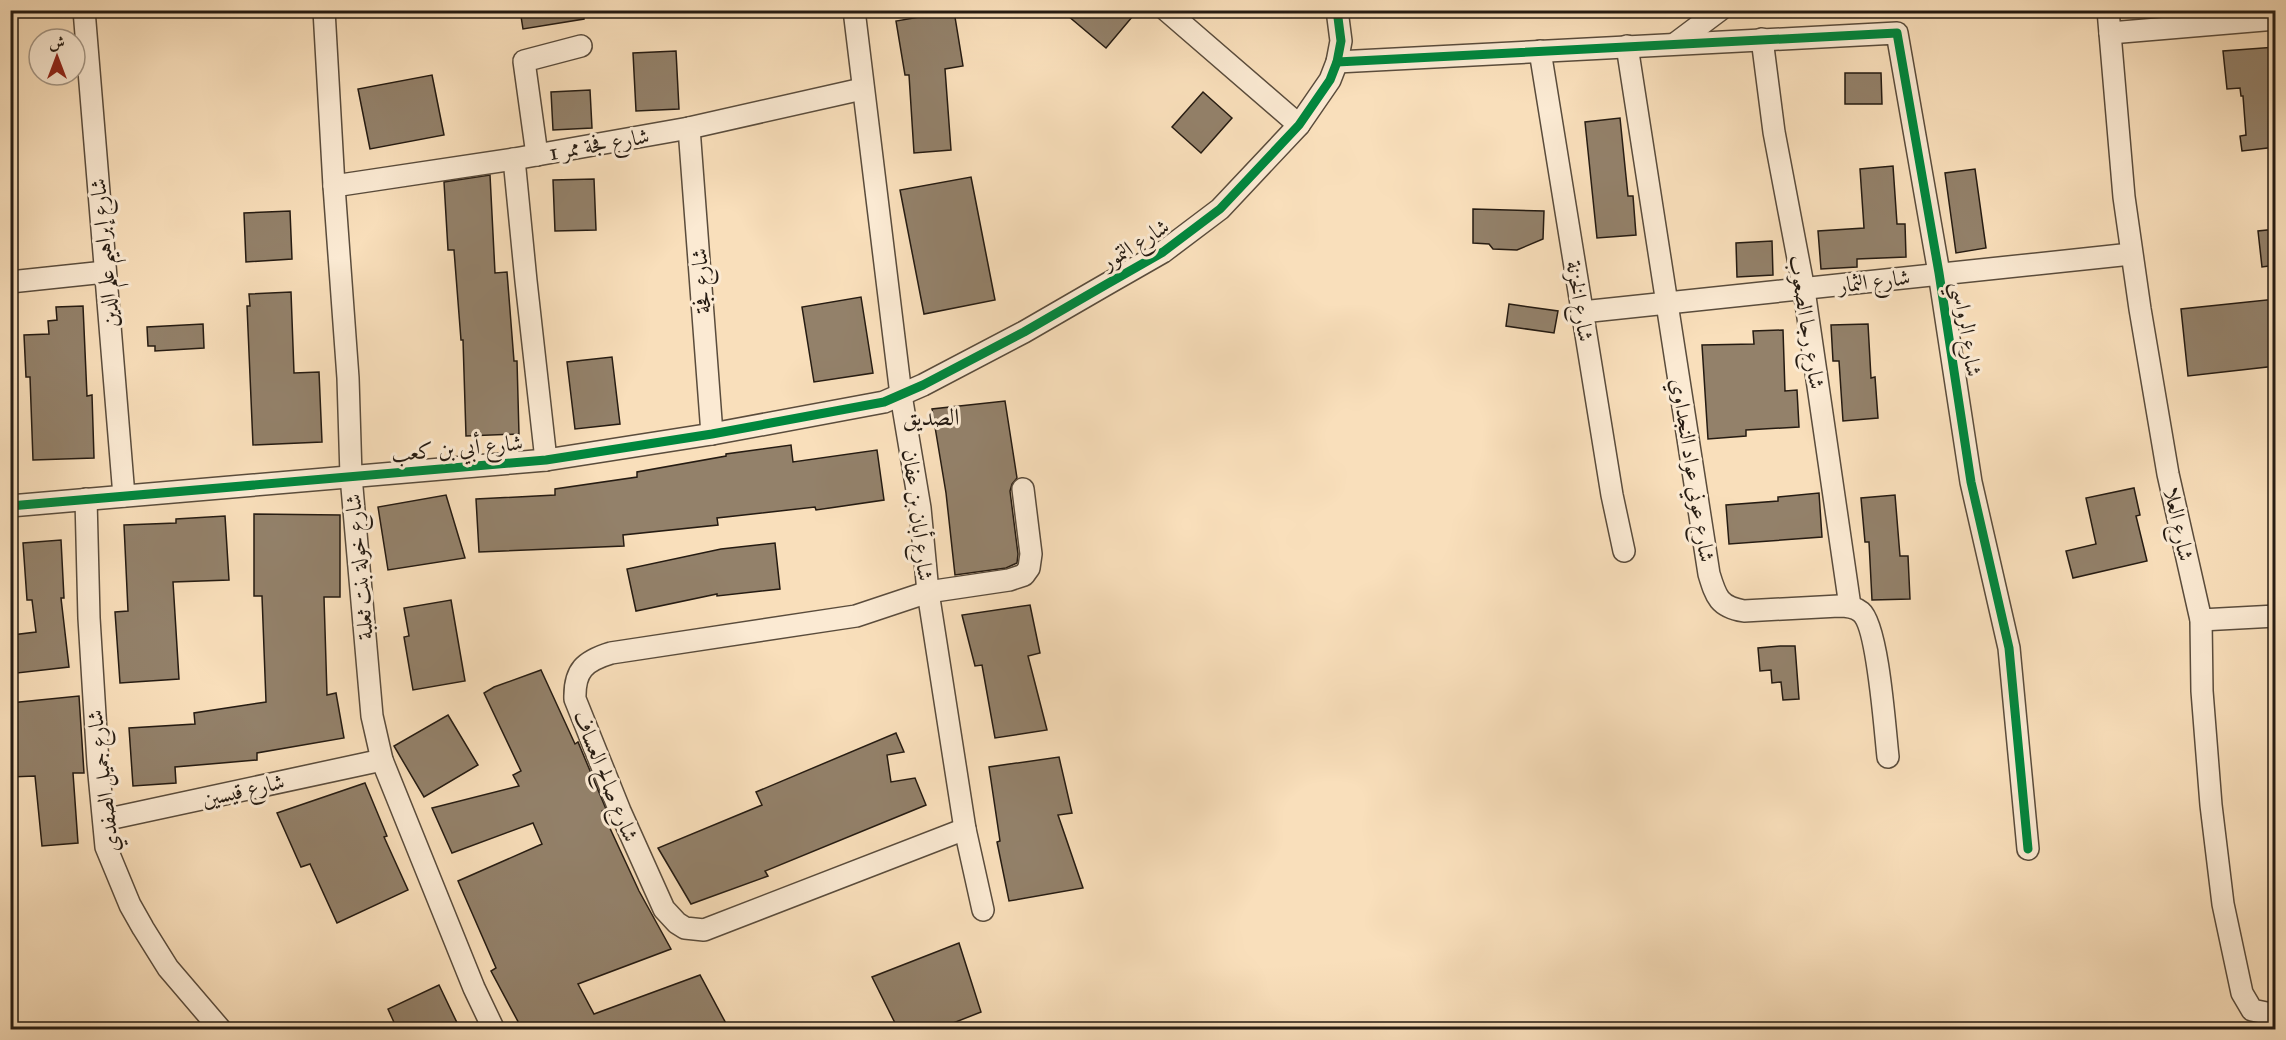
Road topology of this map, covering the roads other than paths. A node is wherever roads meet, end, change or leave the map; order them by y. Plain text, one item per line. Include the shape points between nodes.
1 (84, 10) edge
2 (324, 10) edge
3 (854, 10) edge
4 (1166, 10) edge
5 (1337, 10) edge
6 (1720, 10) edge
7 (2108, 10) edge
8 (2276, 19) edge
9 (2110, 33) junction
10 (1762, 39) junction
11 (1676, 44) junction
12 (581, 46) dead end
13 (1627, 46) junction
14 (1540, 51) junction
15 (1337, 62) junction
16 (862, 89) junction
17 (1299, 125) junction
18 (689, 128) junction
19 (537, 155) junction
20 (514, 159) junction
21 (334, 186) junction
22 (2131, 254) junction
23 (105, 272) junction
24 (1939, 273) junction
25 (10, 282) edge
26 (1804, 290) junction
27 (1666, 302) junction
28 (1582, 312) junction
29 (901, 395) junction
30 (712, 434) junction
31 (546, 460) junction
32 (351, 476) junction
33 (1023, 489) dead end
34 (124, 496) junction
35 (86, 499) junction
36 (10, 506) edge
37 (1624, 551) dead end
38 (928, 592) junction
39 (1850, 606) junction
40 (2276, 616) edge
41 (2201, 620) junction
42 (1888, 757) dead end
43 (382, 760) junction
44 (104, 820) junction
45 (965, 830) junction
46 (2028, 849) dead end
47 (983, 910) dead end
48 (2276, 1015) edge
49 (221, 1029) edge
50 (494, 1029) edge

1 - 23 street, شارع إبراهيم علم الدين
2 - 21 street, شارع خولة بنت ثعلبة
3 - 16 street, شارع أبان بن عفان
4 - 17 street
5 - 15 street via 1341,41
6 - 11 street
7 - 9 street, شارع العلا
8 - 9 street
9 - 22 street, شارع العلا
10 - 11 street, شارع الرواسي
10 - 24 street, شارع الرواسي via 1897,33
10 - 26 street, شارع رجا الصعوب via 1774,132
11 - 13 street, شارع الرواسي
12 - 19 street via 524,61
13 - 14 street, شارع الرواسي
13 - 27 street, شارع عوني عواد النجداوي
14 - 15 street, شارع الرواسي
14 - 28 street, شارع الخزنة
15 - 17 street, شارع التمور via 1330,80
16 - 18 street, شارع فجة ممر 1
16 - 29 street, شارع أبان بن عفان
17 - 29 street, شارع التمور via 1220,209 1163,252 1024,332
18 - 19 street, شارع فجة ممر 1
18 - 30 street, شارع فجة
19 - 20 street, شارع فجة ممر 1
20 - 21 street, شارع فجة ممر 1
20 - 31 street
21 - 32 street, شارع خولة بنت ثعلبة
22 - 24 street, شارع الثمار
22 - 41 street, شارع العلا via 2168,474
23 - 25 street
23 - 34 street, شارع إبراهيم علم الدين
24 - 26 street, شارع الثمار
24 - 46 street, شارع الرواسي via 1971,482 2009,648
26 - 27 street, شارع الثمار
26 - 39 street, شارع رجا الصعوب
27 - 28 street, شارع الثمار
27 - 39 street, شارع عوني عواد النجداوي via 1709,574 1720,602 1744,611
28 - 37 street, شارع الخزنة
29 - 30 street, شارع أبي بن كعب via 869,406
29 - 38 street, شارع أبان بن عفان via 920,508
30 - 31 street, شارع أبي بن كعب
31 - 32 street, شارع أبي بن كعب
32 - 34 street, شارع أبي بن كعب
32 - 43 street, شارع خولة بنت ثعلبة via 368,681
33 - 38 street via 1031,554 1024,575
34 - 35 street, شارع أبي بن كعب
35 - 36 street, شارع أبي بن كعب
35 - 44 street, شارع جميل الصفدي via 89,618
38 - 45 street, شارع أبان بن عفان
38 - 45 street, شارع صالح العساف via 856,616 611,653 582,667 574,699 650,881 669,917 685,927 704,930
39 - 42 street via 1861,612 1873,634
40 - 41 street
41 - 48 street, شارع العلا via 2202,691 2223,904 2242,993 2252,1010
43 - 44 street, شارع قيسين
43 - 50 street, شارع خولة بنت ثعلبة
44 - 49 street, شارع جميل الصفدي via 106,847 130,905 168,968
45 - 47 street, شارع أبان بن عفان

